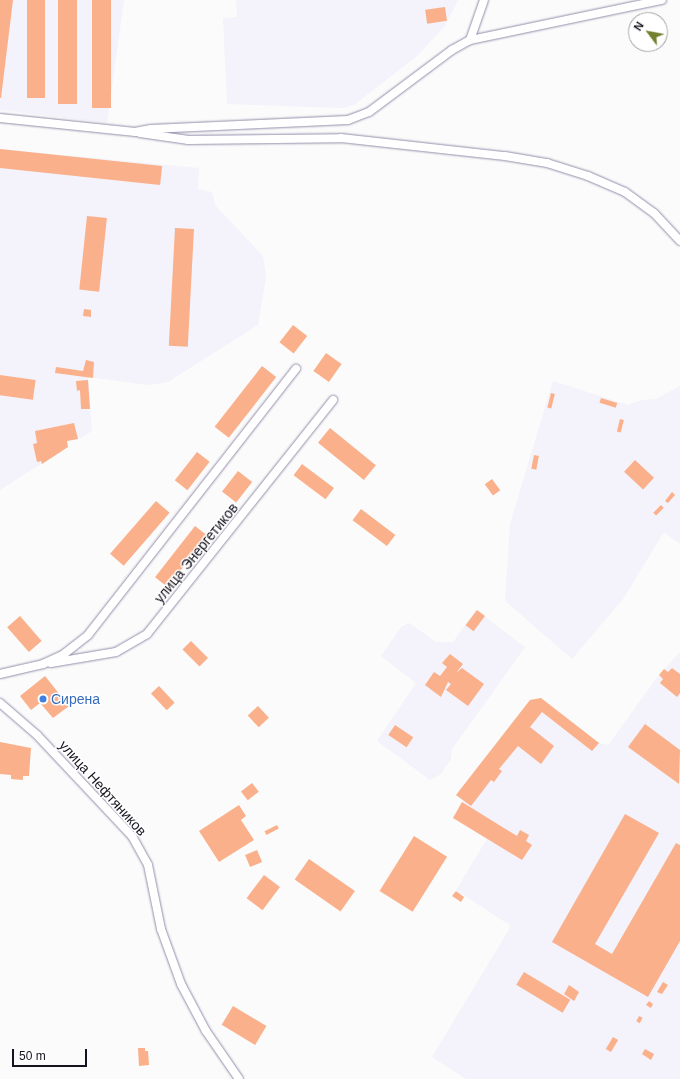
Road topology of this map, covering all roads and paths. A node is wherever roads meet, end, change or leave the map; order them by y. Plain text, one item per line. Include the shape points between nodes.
1 (484, 0) edge
2 (662, 0) edge
3 (470, 40) junction
4 (0, 118) edge
5 (135, 132) junction
6 (680, 242) edge
7 (296, 369) dead end
8 (333, 400) dead end
9 (43, 664) junction
10 (0, 674) edge
11 (0, 703) edge
12 (239, 1079) edge

1 - 3 street
2 - 3 street
3 - 5 street via 452,50 369,112 348,120 150,129
4 - 5 street
5 - 6 street via 188,140 341,138 547,163 626,192 654,213
7 - 9 street via 88,635 64,654
8 - 9 street, улица Энергетиков via 147,634 116,652
9 - 10 street
11 - 12 street, улица Нефтяников via 36,735 132,836 148,865 161,929 181,984 206,1031

